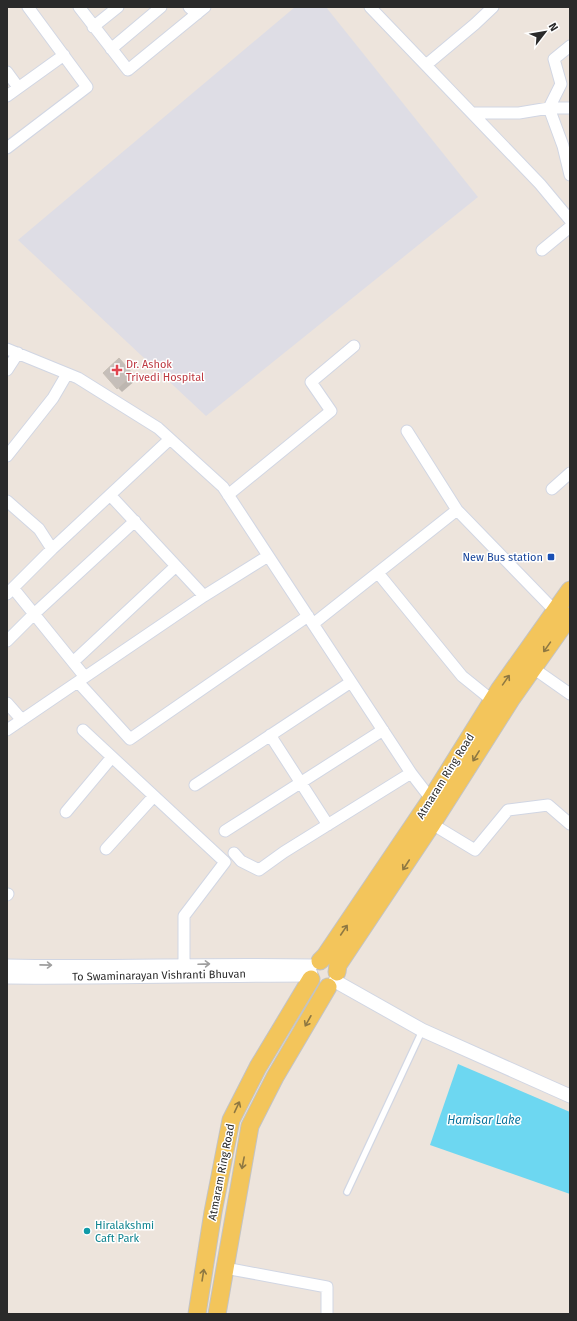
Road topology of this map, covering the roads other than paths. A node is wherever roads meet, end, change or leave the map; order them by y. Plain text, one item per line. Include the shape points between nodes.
1 (28, 7) edge
2 (79, 7) edge
3 (118, 7) edge
4 (161, 7) edge
5 (370, 7) edge
6 (493, 7) edge
7 (197, 9) edge
8 (93, 27) junction
9 (570, 46) edge
10 (111, 49) junction
11 (64, 56) junction
12 (426, 65) junction
13 (7, 72) edge
14 (18, 88) junction
15 (7, 96) edge
16 (550, 108) junction
17 (570, 108) edge
18 (473, 113) junction
19 (567, 146) edge
20 (7, 148) edge
21 (570, 175) edge
22 (570, 220) edge
23 (570, 227) edge
24 (542, 250) dead end
25 (354, 346) dead end
26 (7, 348) edge
27 (18, 353) junction
28 (7, 370) edge
29 (67, 374) junction
30 (407, 431) dead end
31 (170, 439) junction
32 (7, 456) edge
33 (570, 473) edge
34 (552, 489) dead end
35 (110, 495) junction
36 (228, 495) junction
37 (7, 501) edge
38 (457, 510) junction
39 (135, 521) junction
40 (52, 549) junction
41 (268, 556) junction
42 (176, 566) junction
43 (378, 573) junction
44 (570, 590) edge
45 (10, 591) edge
46 (204, 596) junction
47 (562, 613) edge
48 (34, 614) junction
49 (310, 620) junction
50 (7, 641) edge
51 (73, 662) junction
52 (533, 668) junction
53 (82, 679) junction
54 (351, 682) junction
55 (570, 694) edge
56 (493, 701) junction
57 (7, 703) edge
58 (22, 720) junction
59 (7, 730) edge
60 (83, 730) dead end
61 (383, 730) junction
62 (270, 735) junction
63 (112, 757) junction
64 (411, 773) junction
65 (301, 783) junction
66 (195, 785) dead end
67 (154, 796) junction
68 (431, 799) junction
69 (66, 812) dead end
70 (432, 824) junction
71 (570, 824) edge
72 (328, 825) junction
73 (225, 831) dead end
74 (106, 849) dead end
75 (234, 853) dead end
76 (184, 964) junction
77 (7, 965) edge
78 (314, 970) junction
79 (7, 976) edge
80 (333, 980) junction
81 (422, 1030) junction
82 (570, 1096) edge
83 (347, 1192) dead end
84 (225, 1268) junction
85 (197, 1314) edge
86 (217, 1314) edge
87 (327, 1314) edge

1 - 11 street
2 - 8 street
3 - 8 street
4 - 10 street
5 - 12 street
6 - 12 street
7 - 10 street via 128,70
8 - 10 street
9 - 16 street via 554,59 560,84
11 - 14 street
11 - 20 street via 87,87
12 - 18 street
13 - 14 street
14 - 15 street
16 - 17 street
16 - 18 street via 519,113
16 - 19 street
18 - 22 street
19 - 21 street
23 - 24 street
25 - 36 street via 311,382 331,411
26 - 27 street
27 - 28 street
27 - 29 street
29 - 31 street via 78,378 158,428
29 - 32 street via 53,398
30 - 38 street
31 - 35 street
31 - 36 street
33 - 34 street
35 - 39 street
35 - 40 street
36 - 41 street
37 - 40 street via 39,529
38 - 43 street
38 - 47 street
39 - 42 street
39 - 48 street
40 - 45 street
41 - 46 street
41 - 49 street
42 - 46 street
42 - 51 street
43 - 49 street
43 - 56 street via 462,676
44 - 47 main road, Atmaram Ring Road
45 - 48 street
46 - 53 street
47 -> 52 main road, Atmaram Ring Road
56 -> 47 main road, Atmaram Ring Road
48 - 50 street
48 - 51 street
49 - 53 street via 130,739
49 - 54 street
51 - 53 street
52 - 55 street
52 -> 70 main road, Atmaram Ring Road
53 - 58 street
54 - 61 street
54 - 62 street
56 - 68 main road, Atmaram Ring Road
57 - 58 street
58 - 59 street
60 - 63 street
61 - 64 street
61 - 65 street
62 - 65 street
62 - 66 street
63 - 67 street
63 - 69 street
64 - 68 street
64 - 72 street
65 - 72 street
65 - 73 street
67 - 74 street
67 - 76 street via 225,862 184,916
78 -> 68 main road, Atmaram Ring Road via 374,886
70 - 71 street via 475,850 508,810 548,804
70 -> 80 main road, Atmaram Ring Road via 338,965
72 - 75 street via 259,870 241,861
77 -> 76 street
76 -> 78 street via 225,963
78 - 79 main road, To Swaminarayan Vishranti Bhuvan via 105,977
78 - 80 main road via 318,986
78 - 80 main road via 332,964
85 -> 78 main road, Atmaram Ring Road via 231,1120 258,1067
80 - 81 street
80 -> 84 main road, Atmaram Ring Road via 272,1083 250,1126
81 - 82 street
81 - 83 lane
84 - 86 main road, Atmaram Ring Road
84 - 87 street via 327,1287

